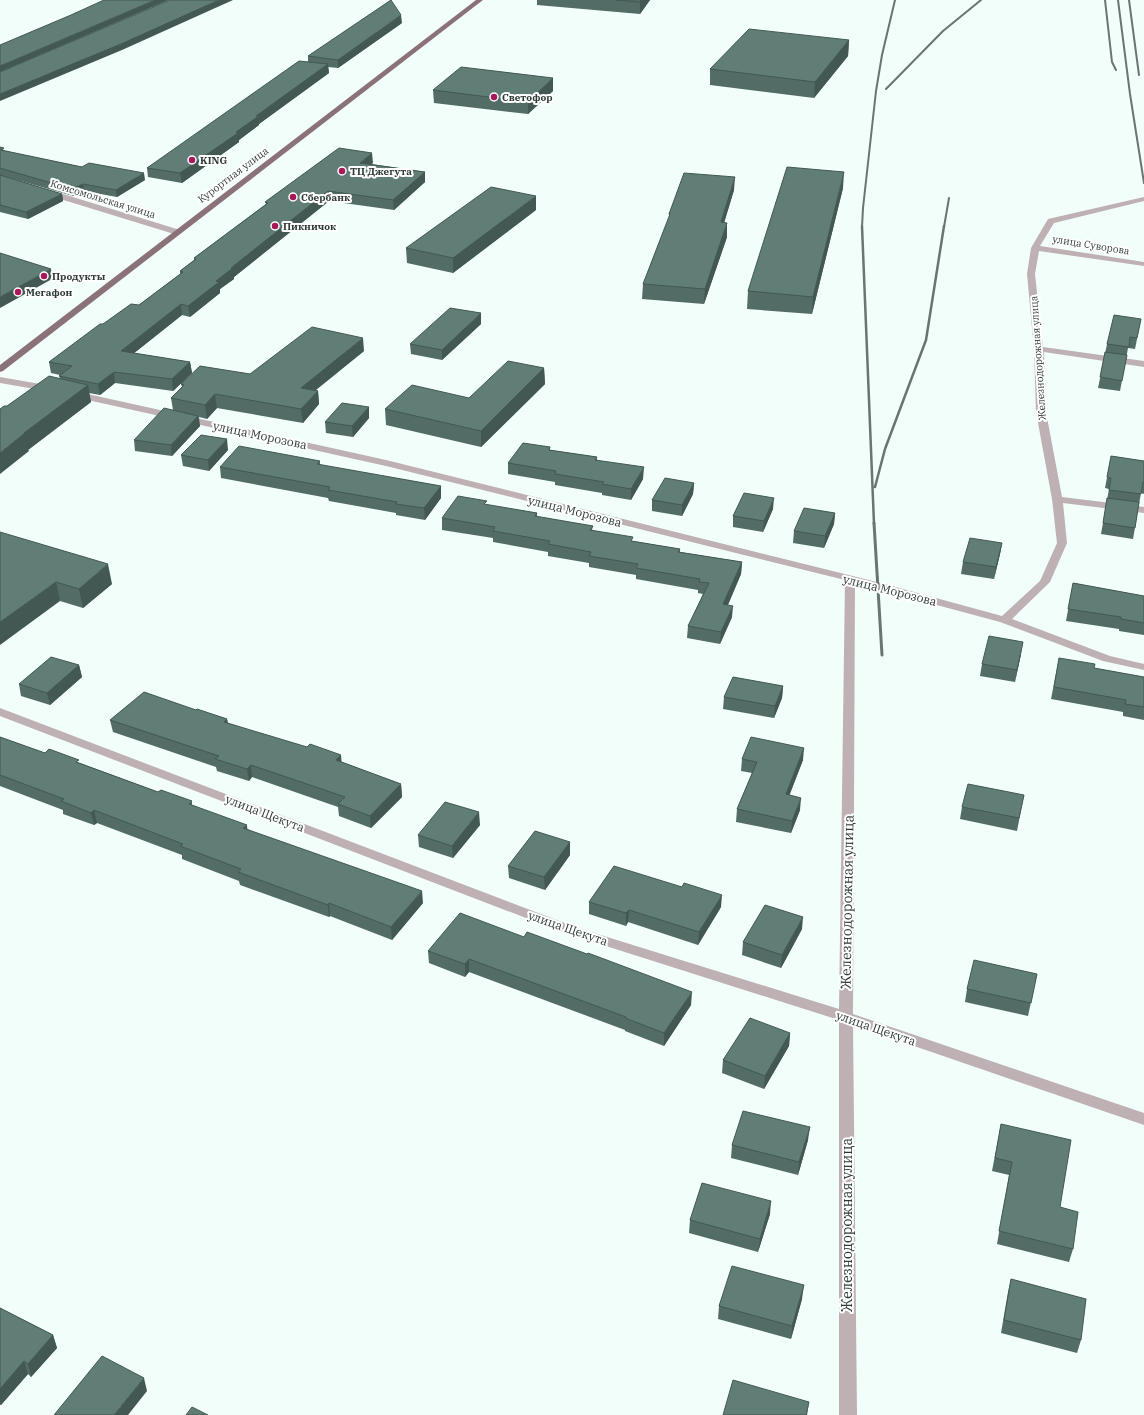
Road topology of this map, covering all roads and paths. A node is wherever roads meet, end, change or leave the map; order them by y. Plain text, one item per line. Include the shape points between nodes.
1 (480, 0) edge
2 (38, 189) edge
3 (1144, 199) edge
4 (177, 232) junction
5 (1036, 248) junction
6 (1144, 264) edge
7 (1039, 348) junction
8 (1144, 364) edge
9 (0, 369) edge
10 (0, 380) edge
11 (1057, 499) junction
12 (1144, 510) edge
13 (850, 580) junction
14 (1004, 620) junction
15 (1144, 667) edge
16 (0, 712) edge
17 (846, 1017) junction
18 (1144, 1119) edge
19 (848, 1415) edge

1 - 4 main road, Курортная улица
2 - 4 street, Комсомольская улица
3 - 5 street, Железнодорожная улица via 1051,221
4 - 9 main road, Курортная улица
5 - 6 street, улица Суворова
5 - 7 street, Железнодорожная улица via 1031,274
7 - 8 street
7 - 11 street, Железнодорожная улица via 1041,412
10 - 13 street, улица Морозова via 386,463
11 - 12 street
11 - 14 street, Железнодорожная улица via 1062,544 1045,582
13 - 14 street, улица Морозова
13 - 17 street, Железнодорожная улица
14 - 15 street, улица Морозова via 1107,659
16 - 17 street, улица Щекута via 570,930
17 - 18 street, улица Щекута
17 - 19 street, Железнодорожная улица

